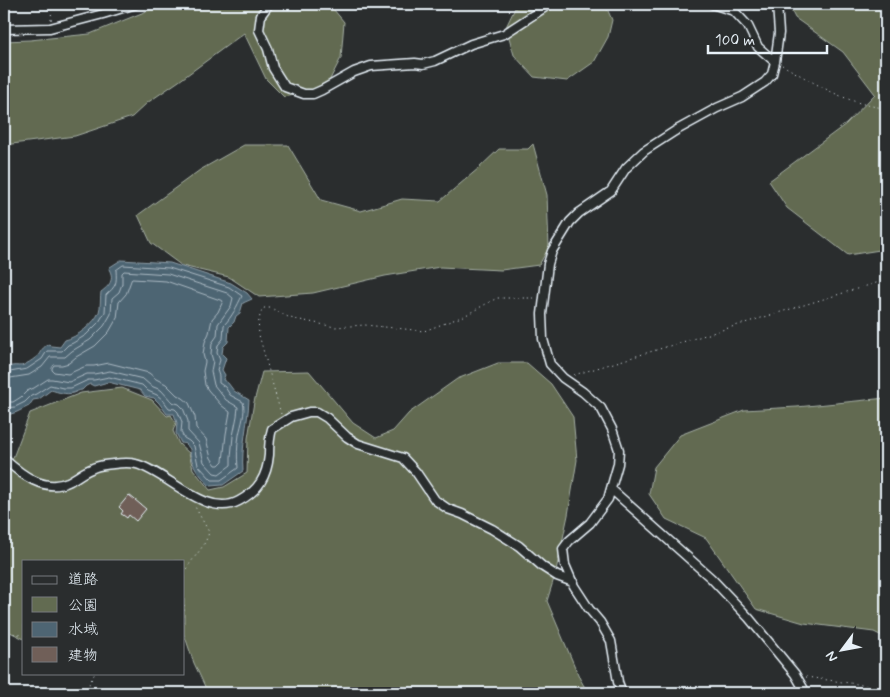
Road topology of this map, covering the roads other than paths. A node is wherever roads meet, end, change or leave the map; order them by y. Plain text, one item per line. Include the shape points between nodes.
1 (136, 4) edge
2 (269, 4) edge
3 (550, 4) edge
4 (712, 4) edge
5 (777, 4) edge
6 (4, 29) edge
7 (775, 62) junction
8 (4, 459) edge
9 (611, 489) junction
10 (573, 582) junction
11 (622, 693) edge
12 (806, 693) edge

1 - 6 street via 50,28
2 - 3 street via 261,16 259,30 273,68 284,87 304,94 313,94 371,66 435,62 471,44 504,34
4 - 7 street via 734,11 748,26 758,46
5 - 7 street via 779,33
7 - 9 street via 772,74 765,82 675,130 644,151 626,168 611,191 570,222 552,251 542,314 543,339 550,364 600,408 612,429 619,450
8 - 10 street via 32,480 46,484 66,483 102,465 135,464 203,500 228,504 238,502 258,487 266,475 272,429 291,417 317,412 358,444 403,458 435,500 492,529 543,567
9 - 10 street via 598,514 563,549 565,565
9 - 12 street via 711,578 749,618 796,675
10 - 11 street via 611,641

